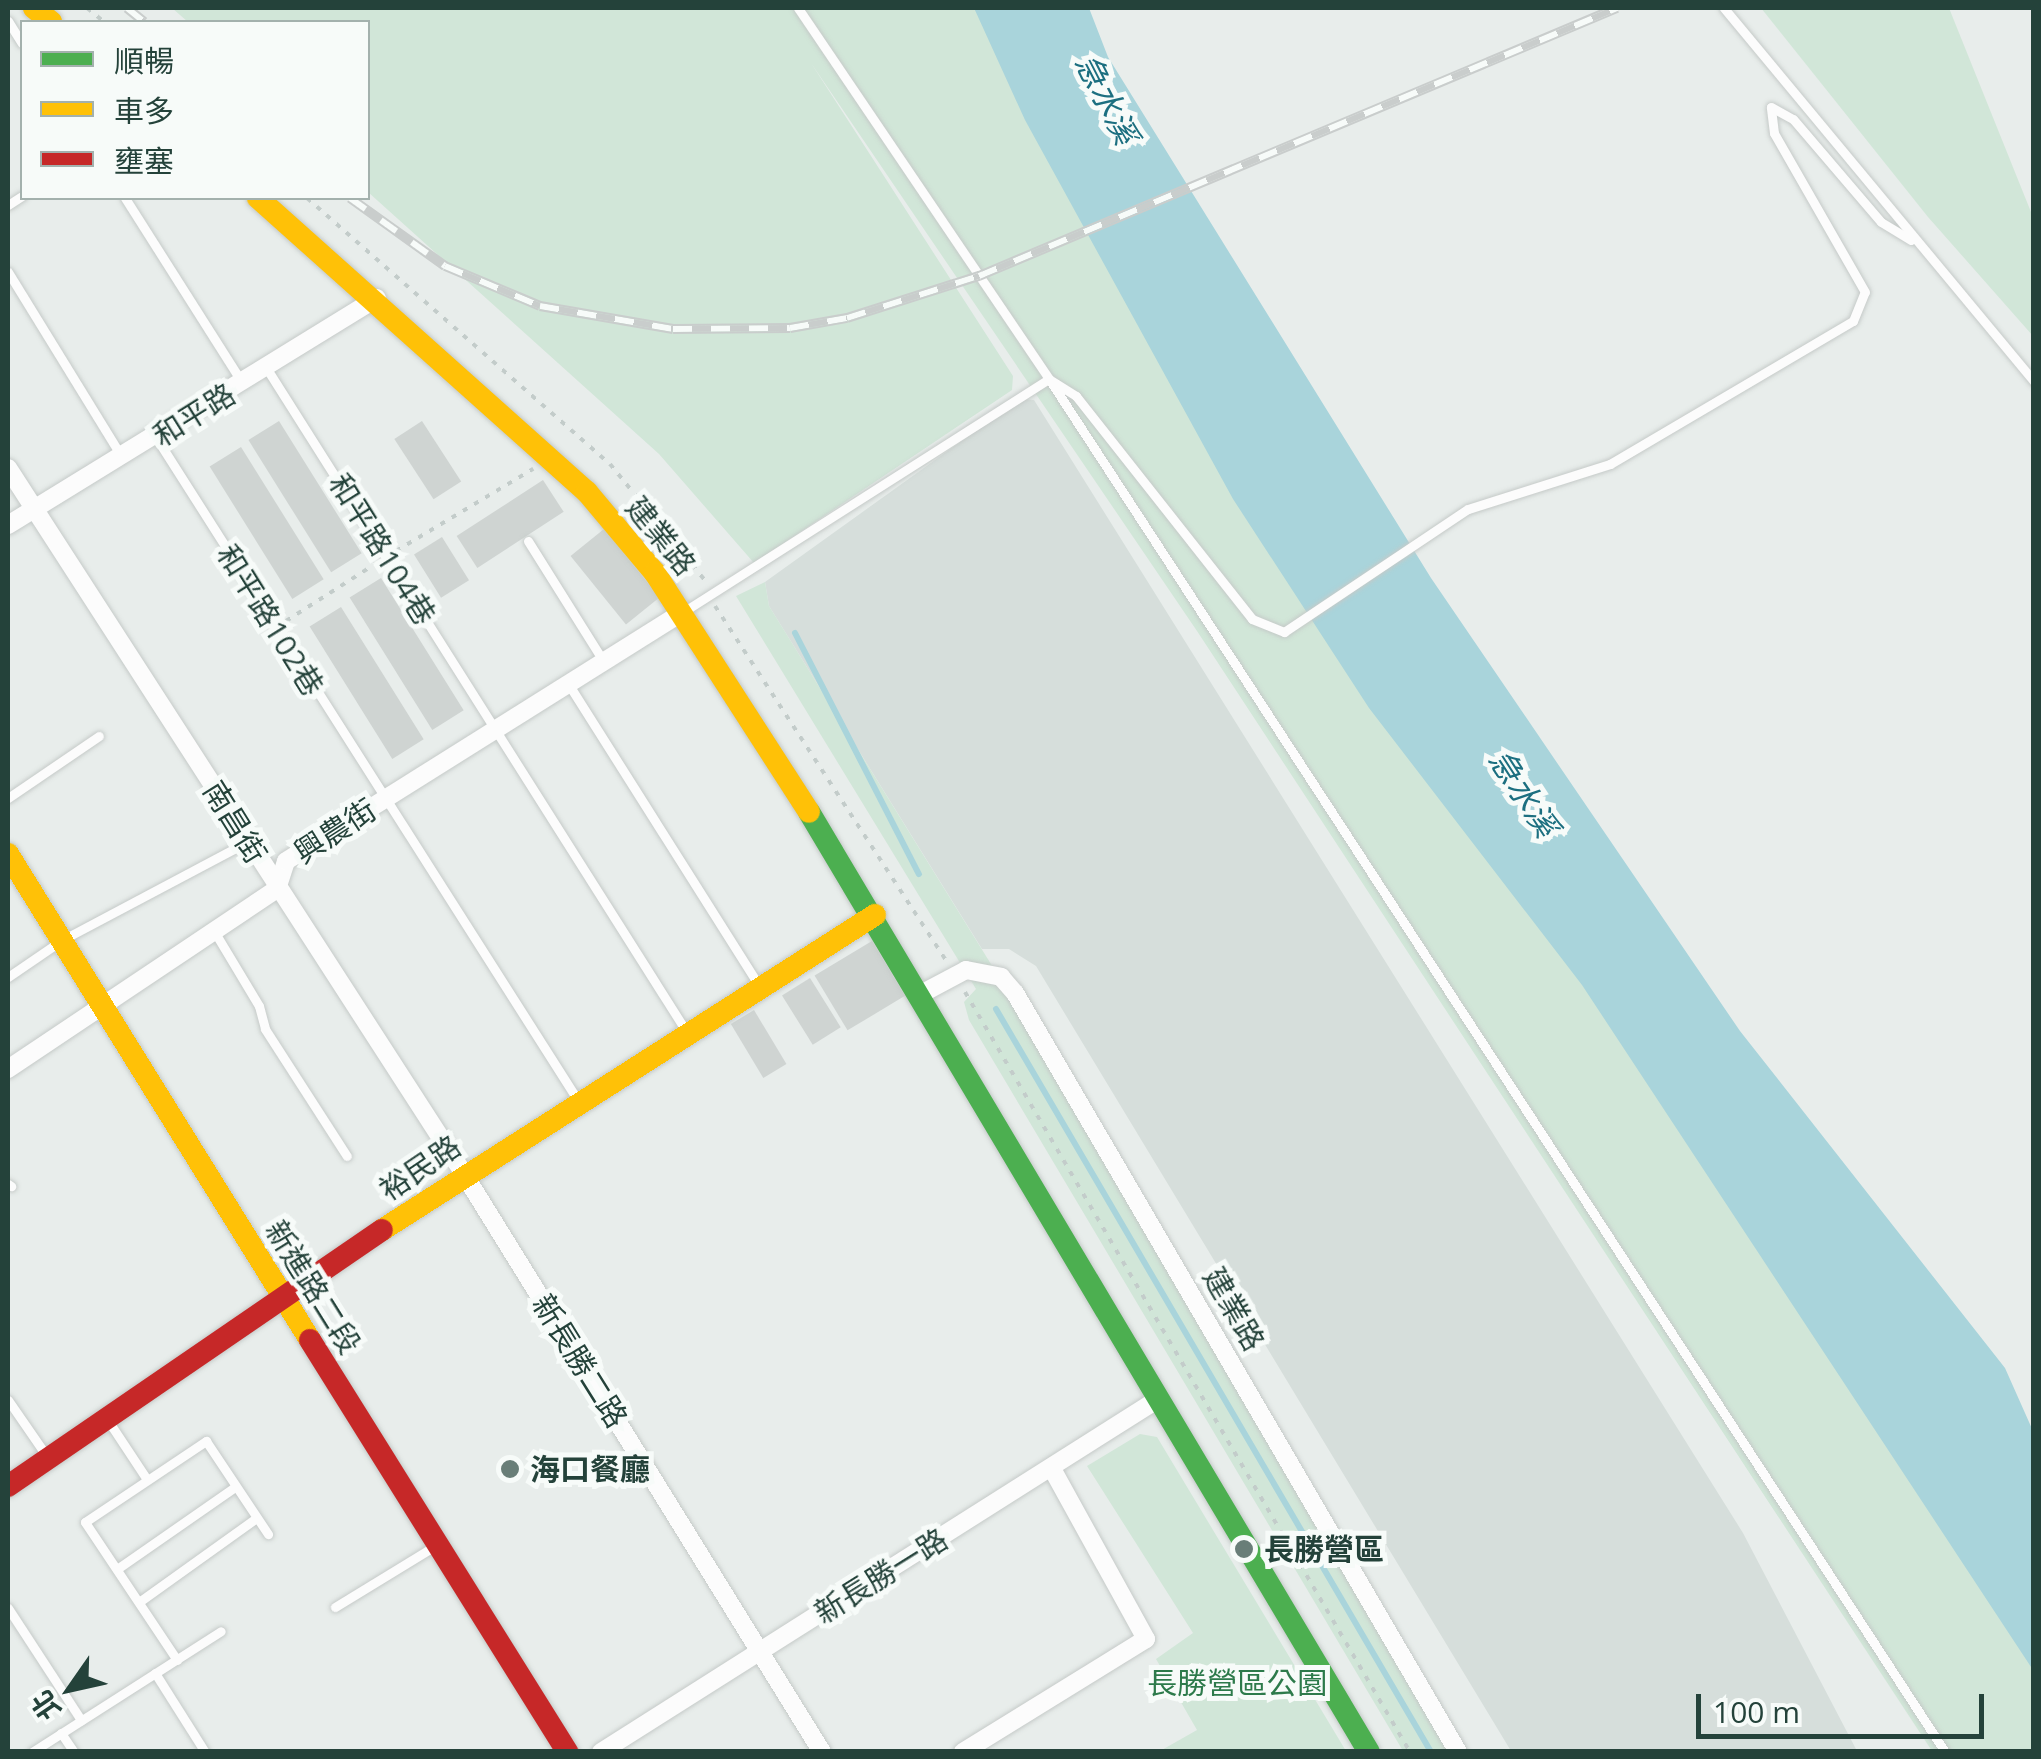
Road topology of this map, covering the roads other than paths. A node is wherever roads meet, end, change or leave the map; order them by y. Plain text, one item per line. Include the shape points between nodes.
1 (798, 8) edge
2 (1724, 8) edge
3 (126, 200) edge
4 (260, 200) edge
5 (1910, 240) junction
6 (8, 272) edge
7 (376, 298) junction
8 (267, 369) junction
9 (1048, 378) junction
10 (2034, 382) edge
11 (242, 384) junction
12 (156, 439) junction
13 (124, 459) junction
14 (8, 468) edge
15 (36, 505) junction
16 (8, 526) edge
17 (528, 541) dead end
18 (682, 612) junction
19 (604, 662) junction
20 (568, 685) junction
21 (496, 730) junction
22 (99, 736) dead end
23 (8, 798) edge
24 (383, 800) junction
25 (247, 842) junction
26 (8, 854) edge
27 (277, 889) junction
28 (875, 915) junction
29 (214, 931) junction
30 (62, 940) junction
31 (8, 977) edge
32 (759, 985) junction
33 (919, 995) junction
34 (102, 1006) junction
35 (686, 1031) junction
36 (8, 1069) edge
37 (579, 1100) junction
38 (348, 1156) dead end
39 (464, 1174) junction
40 (284, 1297) junction
41 (1158, 1399) junction
42 (8, 1400) edge
43 (106, 1417) junction
44 (48, 1458) junction
45 (1052, 1469) junction
46 (146, 1478) junction
47 (8, 1486) edge
48 (235, 1487) junction
49 (255, 1519) junction
50 (268, 1534) dead end
51 (438, 1545) junction
52 (117, 1569) junction
53 (139, 1602) junction
54 (8, 1608) edge
55 (336, 1608) dead end
56 (221, 1631) dead end
57 (760, 1652) junction
58 (177, 1660) junction
59 (156, 1674) junction
60 (82, 1720) junction
61 (61, 1734) junction
62 (32, 1752) edge
63 (74, 1752) edge
64 (205, 1752) edge
65 (567, 1752) edge
66 (602, 1752) edge
67 (822, 1752) edge
68 (963, 1752) edge
69 (1369, 1752) edge
70 (1458, 1752) edge
71 (1945, 1752) edge

1 - 9 lane
2 - 5 lane
3 - 11 lane
4 - 7 street, 建業路
5 - 9 lane via 1881,222 1793,119 1770,107 1774,133 1865,292 1859,315 1610,464 1468,509 1284,632 1262,627 1076,396
5 - 10 lane
6 - 13 lane
7 - 8 street, 和平路
7 - 18 street, 建業路 via 550,458 622,532
8 - 11 street, 和平路
8 - 21 lane, 和平路104巷
9 - 18 lane via 713,601
9 - 71 lane
11 - 12 street, 和平路
12 - 13 street, 和平路
12 - 24 lane, 和平路102巷
13 - 15 street, 和平路
14 - 15 street, 南昌街
15 - 16 street, 和平路
15 - 25 street, 南昌街
17 - 19 lane
18 - 19 street, 興農街
18 - 28 street, 建業路
19 - 20 street, 興農街
20 - 21 street, 興農街
20 - 32 lane
21 - 24 street, 興農街
21 - 35 lane, 和平路104巷
22 - 23 lane
24 - 27 street, 興農街 via 286,861
24 - 37 lane, 和平路102巷
25 - 27 street, 南昌街
25 - 30 lane
26 - 30 street, 新進路二段
27 - 29 street, 興農街
27 - 39 street, 南昌街
28 - 32 street, 裕民路
28 - 33 street, 建業路
29 - 34 street, 興農街
29 - 38 lane via 259,1006 265,1029
30 - 31 lane
30 - 34 street, 新進路二段
32 - 35 street, 裕民路
33 - 41 street, 建業路
33 - 70 street, 建業路 via 955,974 989,972 1015,993
34 - 36 street, 興農街
34 - 40 street, 新進路二段
35 - 37 street, 裕民路
37 - 39 street, 裕民路
39 - 40 street, 裕民路
39 - 57 street, 新長勝二路
40 - 43 street, 裕民路
40 - 51 street, 新進路二段
41 - 45 street, 新長勝一路
41 - 69 street, 建業路
42 - 44 lane
43 - 44 street, 裕民路
43 - 46 lane
44 - 47 street, 裕民路
45 - 57 street, 新長勝一路
45 - 68 street via 1146,1638
46 - 48 lane via 206,1441
46 - 52 lane via 85,1522
48 - 49 lane
48 - 52 lane
49 - 50 lane
49 - 53 lane
51 - 55 lane
51 - 65 street, 新進路二段
52 - 53 lane
53 - 58 lane
54 - 60 lane
56 - 58 lane
57 - 66 street, 新長勝一路
57 - 67 street, 新長勝二路
58 - 59 lane
59 - 60 lane
59 - 64 lane
60 - 61 lane
61 - 62 lane
61 - 63 lane

